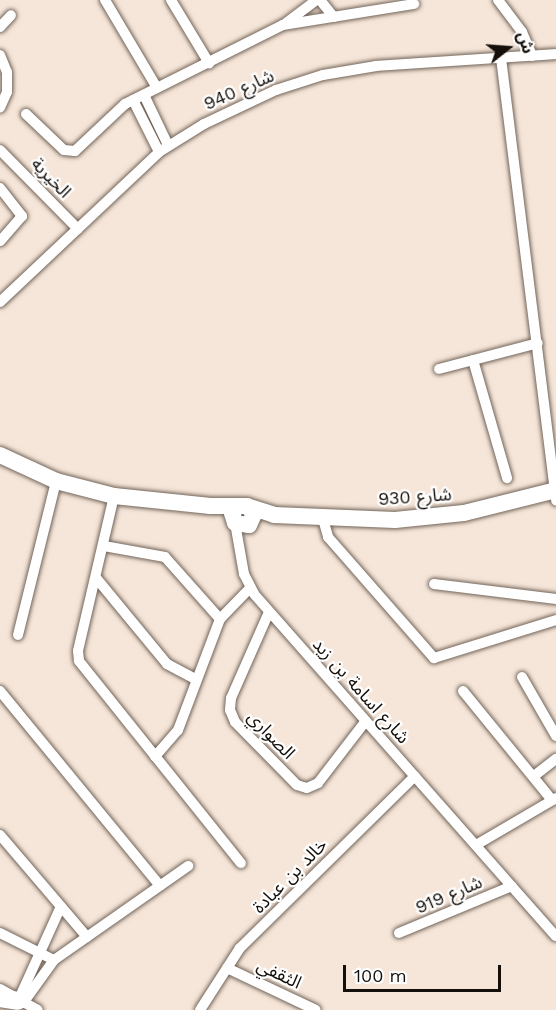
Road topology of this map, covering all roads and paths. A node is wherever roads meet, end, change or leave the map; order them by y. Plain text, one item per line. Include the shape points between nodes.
1 (105, 0) edge
2 (171, 0) edge
3 (318, 0) edge
4 (498, 0) edge
5 (397, 3) edge
6 (414, 4) dead end
7 (12, 15) dead end
8 (334, 17) junction
9 (283, 25) junction
10 (0, 27) edge
11 (556, 54) edge
12 (0, 55) edge
13 (532, 56) junction
14 (501, 58) junction
15 (209, 63) junction
16 (157, 88) junction
17 (144, 94) junction
18 (133, 100) junction
19 (0, 108) edge
20 (26, 114) dead end
21 (163, 148) junction
22 (0, 150) edge
23 (0, 188) edge
24 (78, 230) junction
25 (0, 241) edge
26 (0, 302) edge
27 (538, 343) junction
28 (473, 360) junction
29 (439, 369) dead end
30 (0, 455) edge
31 (507, 478) dead end
32 (56, 481) junction
33 (555, 494) edge
34 (114, 496) junction
35 (243, 517) junction
36 (323, 519) junction
37 (104, 546) junction
38 (97, 579) junction
39 (434, 584) dead end
40 (250, 588) junction
41 (556, 599) edge
42 (269, 612) junction
43 (220, 619) junction
44 (556, 620) edge
45 (18, 635) dead end
46 (522, 677) dead end
47 (195, 679) junction
48 (0, 691) edge
49 (463, 691) dead end
50 (365, 722) junction
51 (556, 736) edge
52 (155, 756) junction
53 (556, 759) edge
54 (415, 776) junction
55 (534, 776) junction
56 (554, 799) edge
57 (0, 835) edge
58 (476, 845) junction
59 (241, 863) dead end
60 (188, 866) dead end
61 (160, 885) junction
62 (512, 886) junction
63 (61, 906) junction
64 (0, 933) edge
65 (399, 933) dead end
66 (556, 936) edge
67 (87, 937) junction
68 (38, 952) junction
69 (54, 960) junction
70 (227, 968) junction
71 (0, 989) edge
72 (0, 998) edge
73 (21, 1002) junction
74 (38, 1010) edge
75 (200, 1010) edge
76 (316, 1010) edge

1 - 16 street
2 - 15 street
3 - 8 street
3 - 9 street
4 - 13 street via 522,32
5 - 6 street
5 - 8 street
7 - 10 street
8 - 9 street
9 - 15 street
11 - 13 street, شارع 940
12 - 19 street via 8,72 7,92
13 - 14 street, شارع 940
14 - 21 street, شارع 940 via 419,62 323,75 276,90
14 - 27 street
15 - 16 street
16 - 17 street
17 - 18 street
17 - 21 street
18 - 20 street via 69,153
18 - 21 street
21 - 24 street, شارع 940
22 - 24 street, الخيرية
23 - 25 street via 22,216
24 - 26 street, شارع 940
27 - 28 street
27 - 33 street
28 - 29 street
28 - 31 street
30 - 32 street, شارع 930
32 - 34 street, شارع 930
32 - 45 street
33 - 36 street, شارع 930 via 430,517
34 - 35 street, شارع 930 via 210,506
34 - 37 street
35 - 36 street, شارع 930
35 - 40 street, شارع اسامة بن زيد via 242,549
36 - 44 street via 328,537 434,658
37 - 38 street
37 - 43 street via 165,557
38 - 47 street via 167,664
38 - 52 street via 78,651 79,661
39 - 41 street
40 - 42 street, شارع اسامة بن زيد
40 - 43 street
42 - 50 street, شارع اسامة بن زيد
42 - 50 street, الصواري via 231,698 235,722 297,785 308,788 318,783
43 - 47 street
46 - 51 street
47 - 52 street via 178,730
48 - 61 street
49 - 55 street
50 - 54 street, شارع اسامة بن زيد
52 - 59 street
53 - 55 street
54 - 58 street, شارع اسامة بن زيد
54 - 70 street, خالد بن عبادة via 240,948
55 - 56 street
56 - 58 street
57 - 63 street
58 - 62 street, شارع اسامة بن زيد
60 - 61 street
61 - 67 street
62 - 65 street, شارع 919
62 - 66 street, شارع اسامة بن زيد
63 - 67 street
63 - 68 street
64 - 68 street
67 - 69 street
68 - 69 street
68 - 73 street
69 - 73 street
70 - 75 street, خالد بن عبادة
70 - 76 street, الثقفي
71 - 73 street
72 - 73 main road
73 - 74 street

